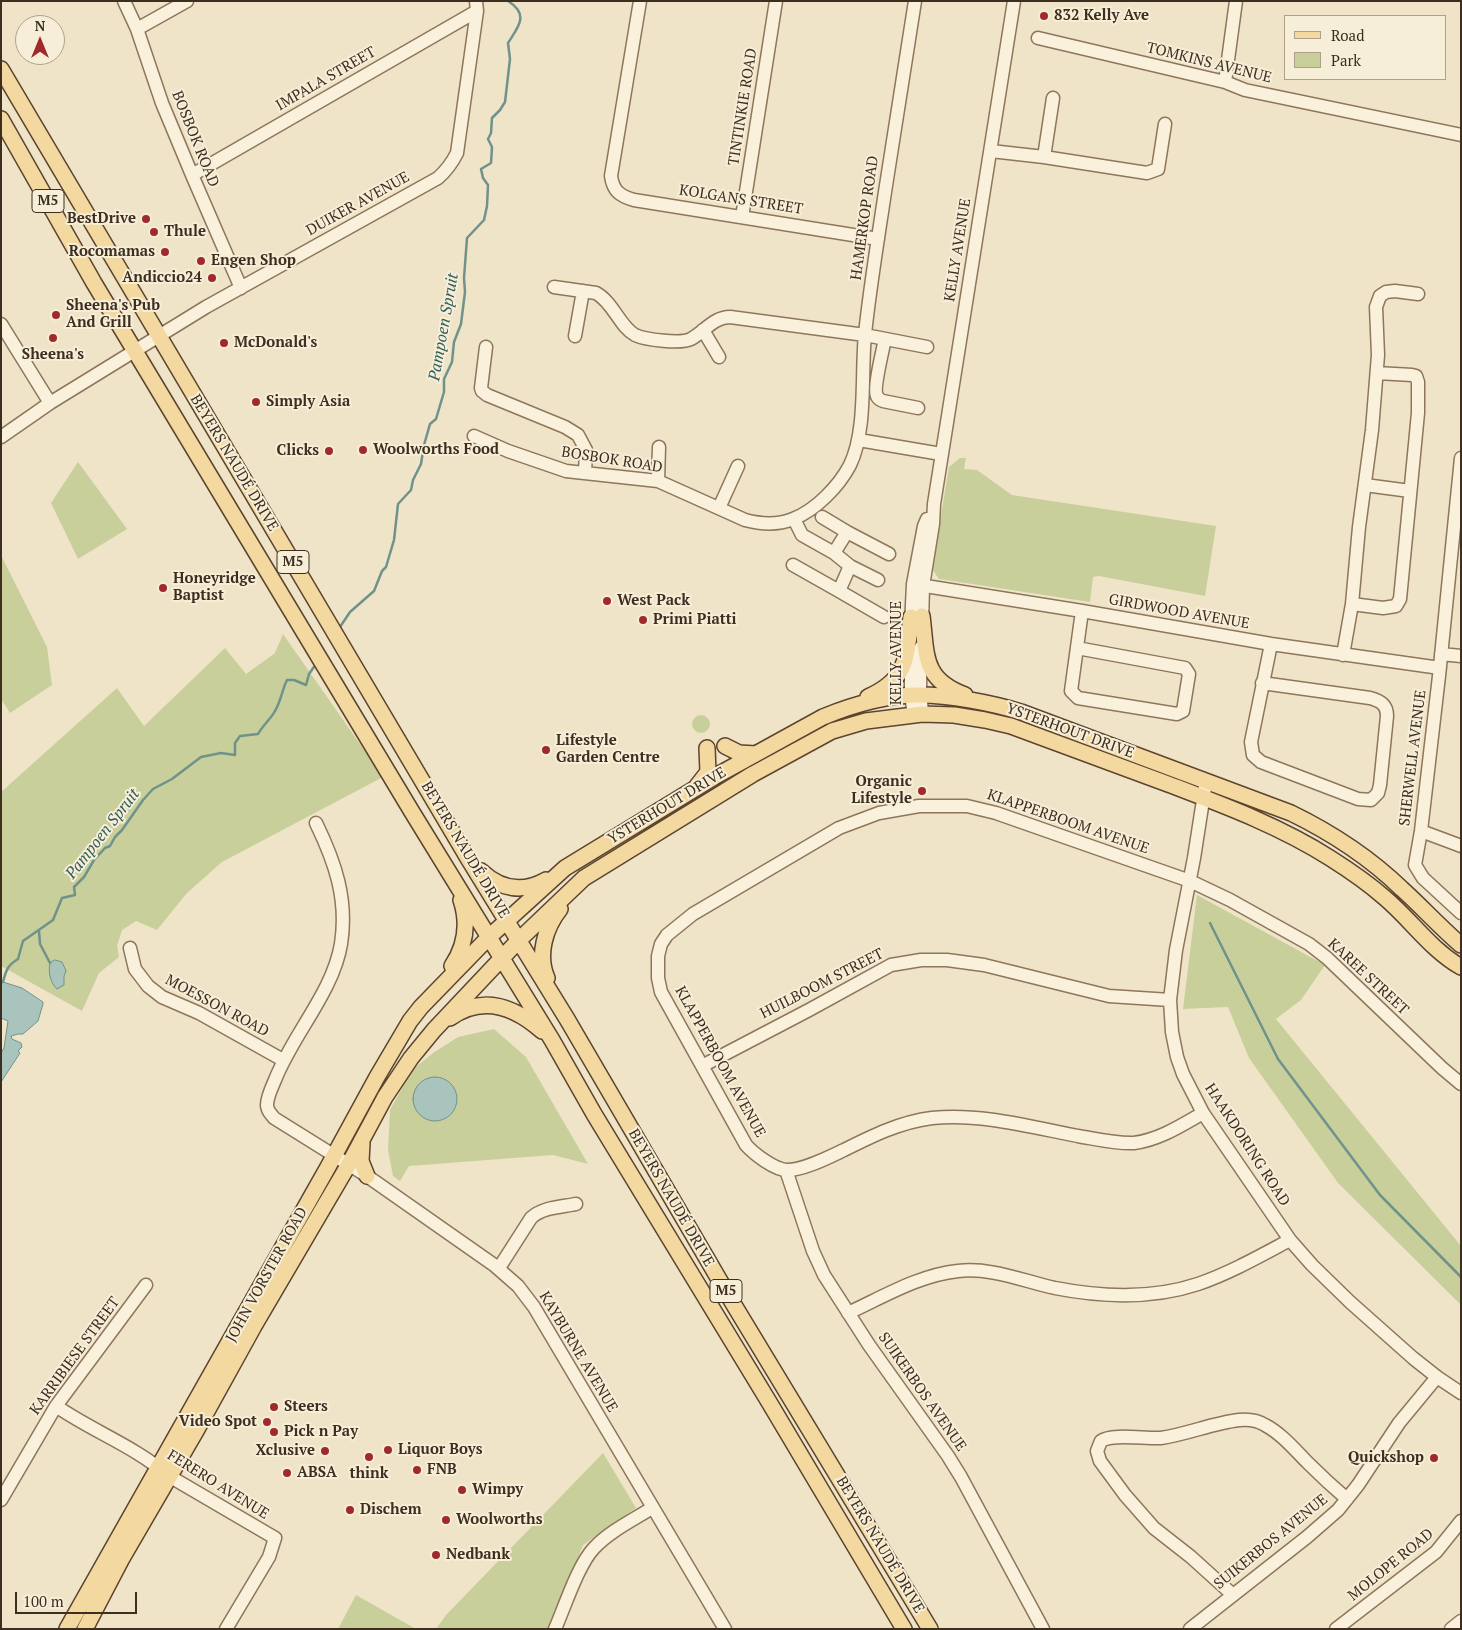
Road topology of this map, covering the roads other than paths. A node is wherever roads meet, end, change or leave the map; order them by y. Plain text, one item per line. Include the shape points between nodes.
1 (124, 1) edge
2 (188, 1) edge
3 (640, 1) edge
4 (776, 1) edge
5 (915, 1) edge
6 (1014, 1) edge
7 (1236, 1) edge
8 (476, 6) edge
9 (137, 29) junction
10 (1038, 38) dead end
11 (1, 69) edge
12 (1225, 82) junction
13 (1053, 98) dead end
14 (1, 119) edge
15 (1165, 124) dead end
16 (1461, 135) edge
17 (991, 151) junction
18 (1044, 157) junction
19 (192, 175) junction
20 (742, 217) junction
21 (878, 239) junction
22 (554, 287) dead end
23 (241, 288) junction
24 (583, 291) junction
25 (1418, 294) dead end
26 (1, 324) edge
27 (703, 330) junction
28 (865, 335) junction
29 (158, 336) junction
30 (575, 336) dead end
31 (885, 339) junction
32 (486, 347) dead end
33 (928, 347) dead end
34 (134, 350) junction
35 (720, 357) dead end
36 (1377, 373) junction
37 (50, 403) junction
38 (918, 408) dead end
39 (474, 436) dead end
40 (1, 437) edge
41 (859, 440) junction
42 (659, 447) dead end
43 (941, 454) junction
44 (1461, 458) edge
45 (738, 466) dead end
46 (585, 473) junction
47 (658, 481) junction
48 (1365, 485) junction
49 (1410, 491) junction
50 (719, 508) junction
51 (1459, 509) edge
52 (822, 517) dead end
53 (794, 519) junction
54 (848, 532) junction
55 (834, 553) junction
56 (889, 554) dead end
57 (793, 565) dead end
58 (850, 566) junction
59 (878, 580) dead end
60 (918, 585) junction
61 (839, 591) junction
62 (1352, 604) junction
63 (1082, 611) junction
64 (917, 616) junction
65 (884, 617) dead end
66 (1271, 644) junction
67 (1077, 648) junction
68 (1441, 654) junction
69 (1343, 655) junction
70 (1461, 656) edge
71 (1440, 668) junction
72 (1262, 683) junction
73 (916, 695) junction
74 (988, 703) junction
75 (840, 710) junction
76 (918, 714) junction
77 (725, 746) dead end
78 (707, 748) dead end
79 (756, 754) junction
80 (1206, 781) junction
81 (690, 792) junction
82 (1203, 797) junction
83 (316, 823) dead end
84 (1421, 831) junction
85 (1461, 846) edge
86 (469, 860) junction
87 (565, 868) junction
88 (450, 874) junction
89 (584, 878) junction
90 (1190, 881) junction
91 (1461, 913) edge
92 (507, 920) junction
93 (489, 937) junction
94 (519, 940) junction
95 (1461, 945) edge
96 (130, 948) dead end
97 (502, 958) junction
98 (1461, 967) edge
99 (429, 998) junction
100 (1170, 1000) junction
101 (567, 1019) junction
102 (434, 1030) junction
103 (552, 1040) junction
104 (283, 1060) junction
105 (702, 1066) junction
106 (1461, 1084) edge
107 (1203, 1113) junction
108 (363, 1136) junction
109 (335, 1155) junction
110 (349, 1164) junction
111 (786, 1170) junction
112 (367, 1176) junction
113 (576, 1204) dead end
114 (1290, 1240) junction
115 (499, 1268) junction
116 (146, 1285) dead end
117 (848, 1313) junction
118 (1437, 1377) junction
119 (1461, 1393) edge
120 (56, 1406) junction
121 (164, 1472) junction
122 (1348, 1499) junction
123 (1, 1500) edge
124 (652, 1508) junction
125 (1461, 1521) edge
126 (1233, 1595) junction
127 (1461, 1621) edge
128 (1352, 1624) edge
129 (67, 1629) edge
130 (85, 1629) edge
131 (226, 1629) edge
132 (556, 1629) edge
133 (725, 1629) edge
134 (904, 1629) edge
135 (930, 1629) edge
136 (1043, 1629) edge
137 (1190, 1629) edge
138 (1336, 1629) edge
139 (1451, 1629) edge

1 - 9 street, BOSBOK ROAD
2 - 9 street
3 - 20 street, KOLGANS STREET via 611,176 615,190 626,198
4 - 20 street, TINTINKIE ROAD
5 - 21 street, HAMERKOP ROAD
6 - 17 street, KELLY AVENUE
7 - 12 street
8 - 19 street, IMPALA STREET
8 - 23 street, DUIKER AVENUE via 457,153 450,166 438,178
9 - 19 street, BOSBOK ROAD via 162,103
10 - 12 street, TOMKINS AVENUE
11 - 29 main road, BEYERS NAUDÉ DRIVE / M5
12 - 16 street, TOMKINS AVENUE via 1245,90
13 - 18 street
14 - 34 main road, BEYERS NAUDÉ DRIVE / M5
15 - 18 street via 1160,162 1153,172
17 - 18 street
17 - 43 street, KELLY AVENUE
19 - 23 street, BOSBOK ROAD
20 - 21 street, KOLGANS STREET
21 - 28 street, HAMERKOP ROAD
22 - 24 street
23 - 29 street, DUIKER AVENUE
24 - 27 street via 604,298 630,332 638,336 678,342 691,339
24 - 30 street
25 - 36 street via 1395,290 1380,296 1376,313
26 - 37 street
27 - 28 street via 720,318 730,316
27 - 35 street
28 - 31 street
28 - 41 street, HAMERKOP ROAD
29 - 34 street, DUIKER AVENUE
29 - 86 main road, BEYERS NAUDÉ DRIVE / M5
31 - 33 street
31 - 38 street via 876,395 883,401
32 - 46 street via 482,391 578,435 586,450
34 - 37 street, DUIKER AVENUE
34 - 88 main road, BEYERS NAUDÉ DRIVE / M5
36 - 48 street
36 - 49 street via 1412,375 1418,382
37 - 40 street, DUIKER AVENUE
39 - 46 street, BOSBOK ROAD via 508,452 566,471
41 - 43 street
41 - 53 street, BOSBOK ROAD via 849,466 831,491
42 - 47 street
43 - 60 street, KELLY AVENUE via 934,504 924,526
44 - 51 street, SHERWELL AVENUE
45 - 50 street
46 - 47 street, BOSBOK ROAD
47 - 50 street, BOSBOK ROAD
48 - 49 street
48 - 62 street
49 - 62 street via 1398,603 1388,608
50 - 53 street, BOSBOK ROAD via 758,523
51 - 68 street, SHERWELL AVENUE
52 - 54 street
53 - 55 street via 802,535
54 - 55 street
54 - 56 street
55 - 58 street
57 - 61 street
58 - 59 street
58 - 61 street
60 - 63 street, GIRDWOOD AVENUE
60 - 64 street, KELLY AVENUE
61 - 65 street
62 - 69 street
63 - 66 street, GIRDWOOD AVENUE
63 - 67 street
64 - 73 street, KELLY AVENUE
64 - 74 main road via 933,673 951,689
64 - 75 main road via 905,663 896,680
66 - 69 street, GIRDWOOD AVENUE
66 - 72 street
67 - 67 street via 1071,691 1078,698 1177,714 1183,711 1189,674 1185,668
68 - 70 street
68 - 71 street, SHERWELL AVENUE
69 - 71 street, GIRDWOOD AVENUE
71 - 84 street, SHERWELL AVENUE
72 - 72 street via 1370,698 1384,705 1388,716 1380,785 1375,797 1358,800 1255,758 1250,742
73 - 74 main road, YSTERHOUT DRIVE
73 - 75 main road, YSTERHOUT DRIVE via 867,702
73 - 76 street, KELLY AVENUE
74 - 80 main road, YSTERHOUT DRIVE via 1022,712
75 - 79 main road, YSTERHOUT DRIVE
76 - 82 main road, YSTERHOUT DRIVE via 954,715 1011,726
76 - 89 main road, YSTERHOUT DRIVE via 866,721 818,738 731,787
77 - 79 main road via 739,753
78 - 81 main road via 708,772
79 - 81 main road, YSTERHOUT DRIVE
80 - 82 street, HAAKDORING ROAD
80 - 95 main road, YSTERHOUT DRIVE via 1291,813 1338,838 1401,888
81 - 87 main road, YSTERHOUT DRIVE
82 - 90 street, HAAKDORING ROAD
82 - 98 main road, YSTERHOUT DRIVE via 1256,818 1327,856 1386,898 1439,951
83 - 104 street via 332,856 342,894 341,944 328,982
84 - 85 street
84 - 91 street, SHERWELL AVENUE via 1415,865 1423,878
86 - 87 main road via 495,883 507,888 519,889 537,884
86 - 92 main road, BEYERS NAUDÉ DRIVE / M5
87 - 92 main road, YSTERHOUT DRIVE
88 - 93 main road, BEYERS NAUDÉ DRIVE / M5
88 - 99 main road via 465,911 464,941 460,954
89 - 94 main road, YSTERHOUT DRIVE
89 - 101 main road via 554,916 543,948 545,973
90 - 100 street, HAAKDORING ROAD
90 - 105 street, KLAPPERBOOM AVENUE via 968,806 919,806 879,814 839,828 693,914 661,944 657,966 661,992
90 - 106 street, KAREE STREET via 1309,944
92 - 93 main road, YSTERHOUT DRIVE
92 - 94 main road, BEYERS NAUDÉ DRIVE / M5
93 - 97 main road, BEYERS NAUDÉ DRIVE / M5
93 - 99 main road, JOHN VORSTER ROAD
94 - 97 main road, YSTERHOUT DRIVE
94 - 101 main road, BEYERS NAUDÉ DRIVE / M5
96 - 104 street, MOESSON ROAD via 135,969 162,998 199,1014
97 - 102 main road, JOHN VORSTER ROAD
97 - 103 main road, BEYERS NAUDÉ DRIVE / M5
99 - 109 main road, JOHN VORSTER ROAD via 405,1030
100 - 105 street, HUILBOOM STREET via 1109,996 984,964 921,960 891,965
100 - 107 street, HAAKDORING ROAD via 1176,1057
101 - 135 main road, BEYERS NAUDÉ DRIVE / M5 via 734,1305
102 - 103 main road via 458,1012 474,1006 498,1006 520,1013
102 - 108 main road, JOHN VORSTER ROAD via 411,1058
103 - 134 main road, BEYERS NAUDÉ DRIVE / M5
104 - 109 street, KAYBURNE AVENUE via 267,1101 268,1111 274,1118
105 - 111 street, KLAPPERBOOM AVENUE via 746,1145 764,1161
107 - 111 street via 1162,1135 1135,1143 963,1117 921,1120 885,1130 814,1163
107 - 114 street, HAAKDORING ROAD
108 - 110 main road, JOHN VORSTER ROAD
108 - 112 main road via 360,1151
109 - 110 street, KAYBURNE AVENUE
109 - 121 main road, JOHN VORSTER ROAD
110 - 112 street, KAYBURNE AVENUE
110 - 121 main road, JOHN VORSTER ROAD via 196,1430
111 - 117 street, SUIKERBOS AVENUE via 818,1264
112 - 115 street, KAYBURNE AVENUE
113 - 115 street via 536,1213
114 - 117 street via 1214,1278 1170,1291 1139,1295 1092,1293 993,1273 960,1270 917,1281
114 - 118 street, HAAKDORING ROAD via 1330,1283
115 - 124 street, KAYBURNE AVENUE via 534,1307
116 - 120 street, KARRIBIESE STREET
117 - 136 street, SUIKERBOS AVENUE via 957,1470
118 - 119 street, HAAKDORING ROAD
118 - 122 street, SUIKERBOS AVENUE via 1399,1423
120 - 121 street, FERERO AVENUE
120 - 123 street, KARRIBIESE STREET
121 - 129 main road, JOHN VORSTER ROAD
121 - 130 main road, JOHN VORSTER ROAD
121 - 131 street, FERERO AVENUE via 275,1538 269,1557
122 - 126 street, SUIKERBOS AVENUE via 1326,1521
122 - 126 street via 1278,1434 1256,1421 1226,1422 1165,1437 1111,1437 1101,1441 1097,1450 1100,1461 1143,1517
124 - 132 street via 612,1533 590,1553
124 - 133 street, KAYBURNE AVENUE
125 - 128 street, MOLOPE ROAD via 1436,1552
126 - 137 street, SUIKERBOS AVENUE
127 - 139 street
128 - 138 street, MOLOPE ROAD

